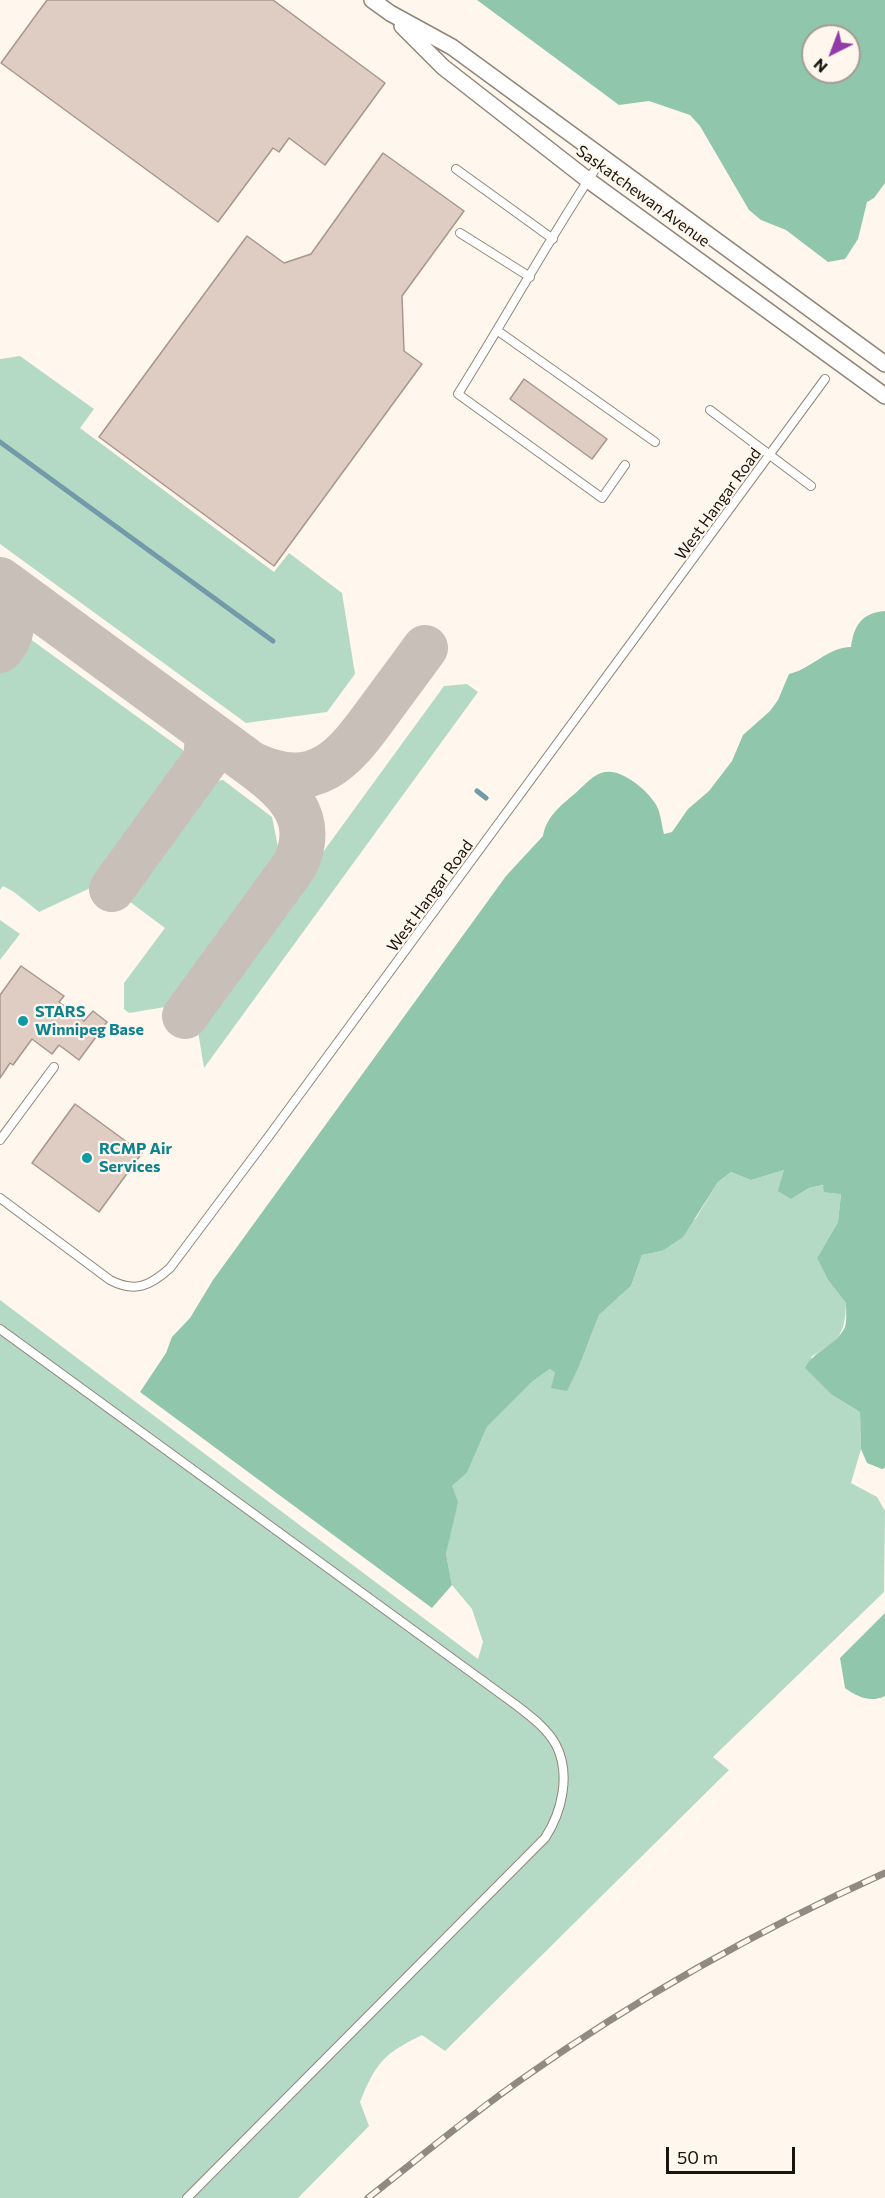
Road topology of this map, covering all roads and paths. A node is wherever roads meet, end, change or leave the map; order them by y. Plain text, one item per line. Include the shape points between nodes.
1 (372, 0) edge
2 (390, 13) junction
3 (602, 159) junction
4 (456, 169) dead end
5 (588, 180) junction
6 (460, 233) dead end
7 (553, 239) junction
8 (530, 277) junction
9 (498, 331) junction
10 (885, 364) edge
11 (825, 379) dead end
12 (885, 396) edge
13 (710, 410) dead end
14 (655, 442) dead end
15 (771, 454) junction
16 (625, 465) dead end
17 (811, 486) dead end
18 (54, 1067) dead end
19 (0, 1140) edge
20 (2, 1200) edge
21 (0, 1329) edge
22 (187, 2198) edge

1 - 2 street, Saskatchewan Avenue
2 - 3 street, Saskatchewan Avenue via 452,47
2 - 5 street, Saskatchewan Avenue via 443,67
3 - 5 lane
3 - 10 street, Saskatchewan Avenue
4 - 7 lane
5 - 7 lane
5 - 12 street, Saskatchewan Avenue
6 - 8 lane
7 - 8 lane
8 - 9 lane
9 - 14 lane
9 - 16 lane via 458,394 602,498
11 - 15 lane, West Hangar Road
13 - 15 lane
15 - 17 lane
15 - 20 lane, West Hangar Road via 170,1268 146,1285 122,1286
18 - 19 lane
21 - 22 lane via 516,1705 545,1730 556,1745 561,1763 561,1803 545,1838

